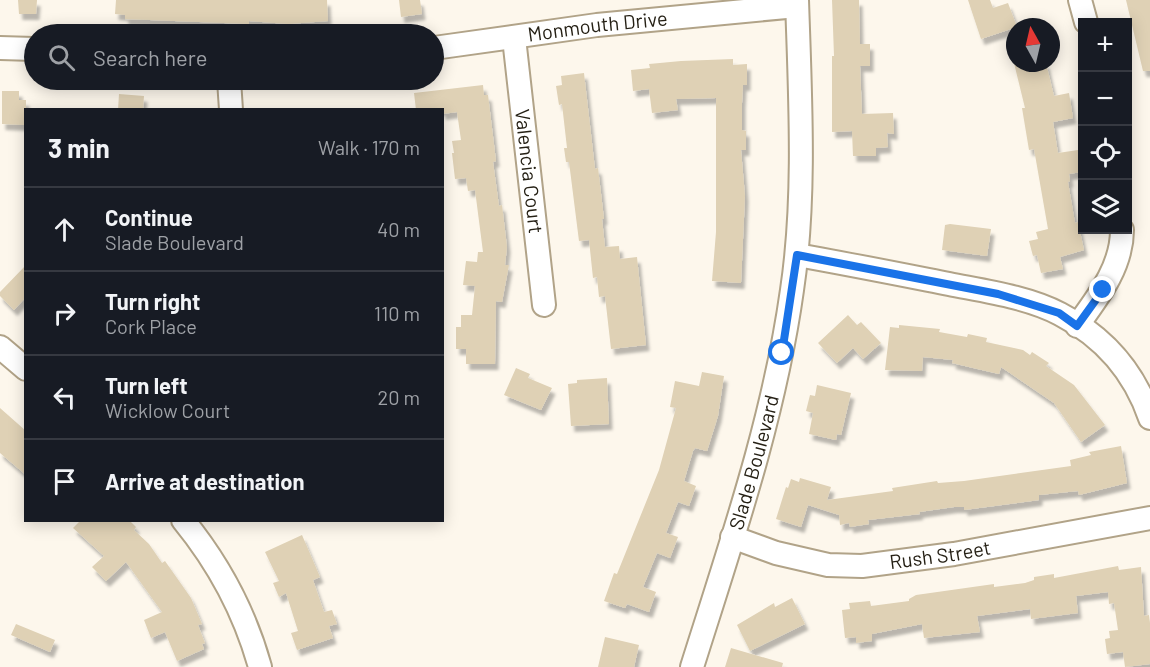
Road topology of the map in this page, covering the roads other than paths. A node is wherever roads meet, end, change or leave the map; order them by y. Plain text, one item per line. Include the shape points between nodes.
1 (1080, 0) edge
2 (797, 3) edge
3 (1085, 18) edge
4 (514, 38) junction
5 (444, 47) edge
6 (0, 48) edge
7 (24, 49) edge
8 (230, 90) edge
9 (231, 108) edge
10 (1121, 234) edge
11 (797, 255) junction
12 (544, 305) dead end
13 (1077, 326) junction
14 (0, 347) edge
15 (24, 367) edge
16 (1150, 418) edge
17 (1150, 518) edge
18 (185, 522) edge
19 (732, 537) junction
20 (260, 667) edge
21 (692, 667) edge

1 - 3 street
2 - 4 street, Monmouth Drive
2 - 11 street, Slade Boulevard
4 - 5 street, Monmouth Drive
4 - 12 street, Valencia Court
6 - 7 street
8 - 9 street
10 - 13 street via 1116,263 1103,290
11 - 13 street via 998,294 1059,313
11 - 19 street, Slade Boulevard via 771,409
13 - 16 street via 1128,370 1142,393
14 - 15 street
17 - 19 street, Rush Street via 954,554 862,566 828,565 776,553
18 - 20 street via 204,546 239,608
19 - 21 street, Slade Boulevard

